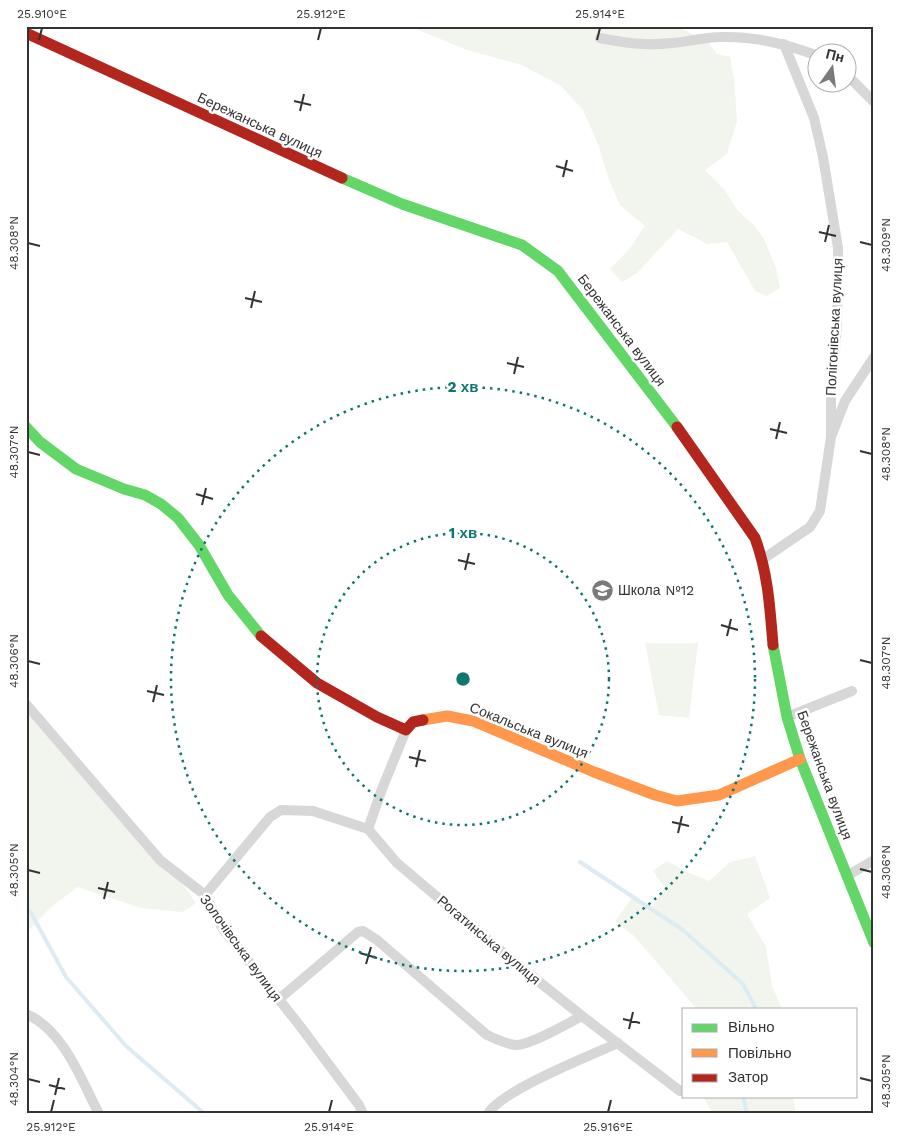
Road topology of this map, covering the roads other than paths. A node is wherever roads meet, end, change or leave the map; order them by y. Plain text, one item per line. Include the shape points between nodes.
1 (28, 36) edge
2 (600, 38) dead end
3 (784, 44) junction
4 (808, 52) edge
5 (858, 86) edge
6 (874, 102) edge
7 (874, 357) edge
8 (26, 427) edge
9 (831, 437) junction
10 (763, 559) junction
11 (852, 691) dead end
12 (26, 704) edge
13 (787, 717) junction
14 (406, 730) junction
15 (800, 759) junction
16 (368, 828) junction
17 (874, 860) edge
18 (847, 876) junction
19 (204, 895) junction
20 (874, 944) edge
21 (278, 1000) junction
22 (26, 1014) edge
23 (582, 1016) junction
24 (618, 1043) junction
25 (680, 1091) dead end
26 (99, 1114) edge
27 (363, 1114) edge
28 (488, 1114) edge

1 - 10 street, Бережанська вулиця via 402,204 522,245 558,271 670,418 755,538
2 - 3 street via 630,44 670,44 720,37
3 - 4 street
3 - 9 street, Полігонівська вулиця via 814,118 838,248
5 - 6 street
7 - 9 street via 846,401
8 - 14 street via 76,469 145,494 161,504 178,518 228,595 265,641 317,683
9 - 10 street via 820,511 810,528
10 - 13 street, Бережанська вулиця via 773,646
11 - 13 street
12 - 19 street, Золочівська вулиця via 160,860
13 - 15 street, Бережанська вулиця
14 - 15 street, Сокальська вулиця via 413,722 429,718 447,716 473,721 594,772 677,800 719,795
14 - 16 street
15 - 18 street, Бережанська вулиця
16 - 19 street via 313,811 281,810 270,817
16 - 23 street, Рогатинська вулиця via 397,863
17 - 18 street
18 - 20 street, Бережанська вулиця
19 - 21 street, Золочівська вулиця via 223,929
21 - 23 street via 363,931 487,1035 503,1042 517,1045 533,1040
21 - 27 street, Золочівська вулиця via 360,1105
22 - 26 street via 51,1031 67,1051
23 - 24 street, Рогатинська вулиця
24 - 25 street, Рогатинська вулиця
24 - 28 street via 512,1092

